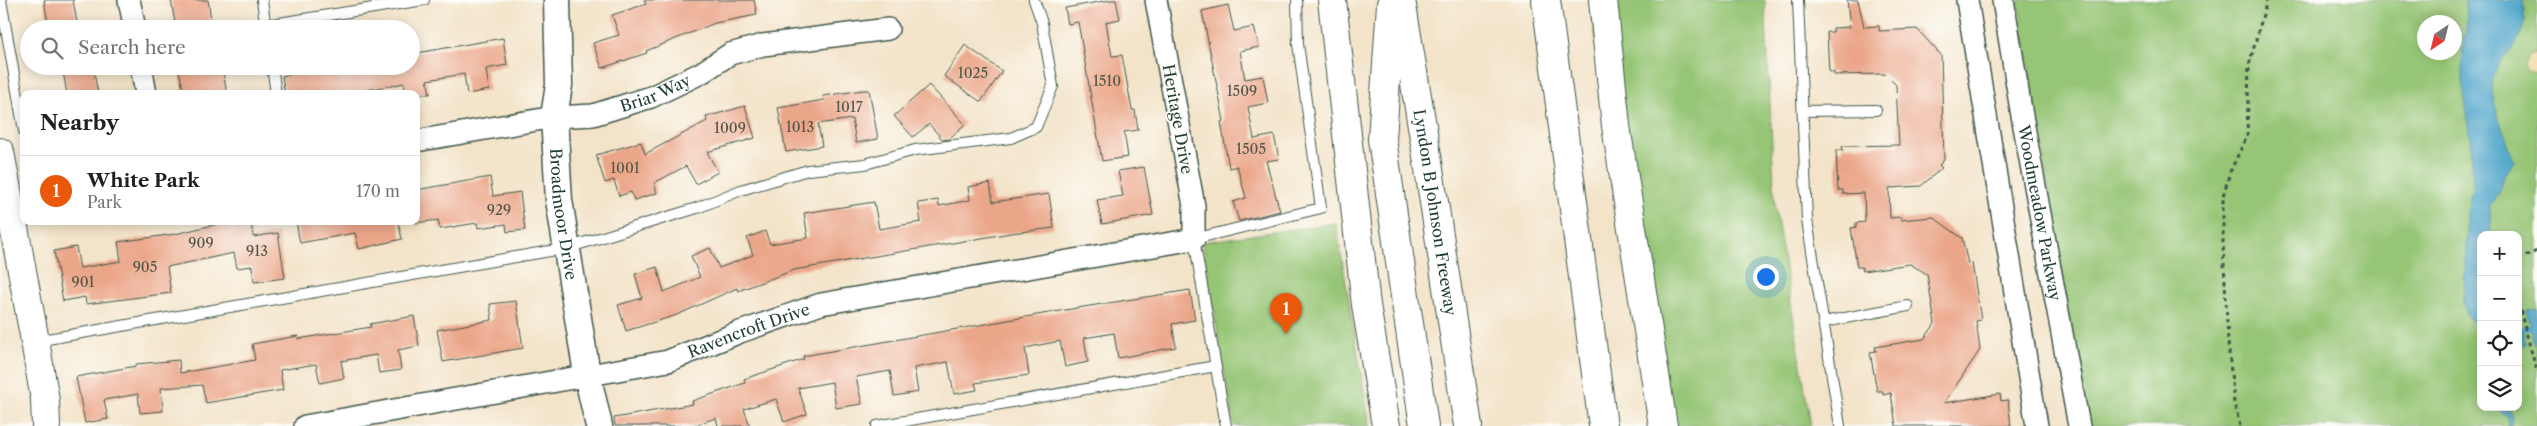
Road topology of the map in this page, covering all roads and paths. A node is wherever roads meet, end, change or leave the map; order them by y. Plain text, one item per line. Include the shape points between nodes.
1 (1, 0) edge
2 (129, 0) edge
3 (262, 0) edge
4 (424, 0) edge
5 (557, 0) edge
6 (1034, 0) edge
7 (1156, 0) edge
8 (1298, 0) edge
9 (1332, 0) edge
10 (1391, 0) edge
11 (1401, 0) edge
12 (1546, 0) edge
13 (1603, 0) edge
14 (1798, 0) edge
15 (1967, 0) edge
16 (2003, 0) edge
17 (2267, 0) edge
18 (132, 20) edge
19 (265, 20) edge
20 (307, 20) edge
21 (888, 29) dead end
22 (143, 75) edge
23 (273, 75) edge
24 (145, 90) edge
25 (275, 90) edge
26 (20, 109) edge
27 (1876, 110) dead end
28 (1803, 111) junction
29 (554, 117) junction
30 (420, 140) edge
31 (0, 152) edge
32 (11, 210) edge
33 (1194, 238) junction
34 (567, 248) junction
35 (2537, 251) edge
36 (2522, 257) edge
37 (1908, 306) dead end
38 (2522, 316) edge
39 (1824, 322) junction
40 (35, 341) junction
41 (1216, 366) junction
42 (2537, 372) edge
43 (587, 374) junction
44 (46, 426) edge
45 (305, 426) edge
46 (599, 426) edge
47 (877, 426) edge
48 (1226, 426) edge
49 (1386, 426) edge
50 (1424, 426) edge
51 (1468, 426) edge
52 (1603, 426) edge
53 (1663, 426) edge
54 (1840, 426) edge
55 (2037, 426) edge
56 (2079, 426) edge
57 (2240, 426) edge

1 - 26 lane
2 - 18 street
3 - 19 lane
4 - 20 lane
5 - 29 street, Broadmoor Drive via 559,85
6 - 34 lane via 1042,23 1053,86 1036,127 1011,138 915,150 865,164 808,170
7 - 33 street, Heritage Drive via 1194,206
8 - 33 lane via 1298,44 1321,208
9 - 49 main road via 1366,305
10 - 50 main road via 1382,139
11 - 51 main road, Lyndon B Johnson Freeway
12 - 52 main road
13 - 53 main road via 1616,126
14 - 28 lane
15 - 55 street
16 - 56 street, Woodmeadow Parkway
17 - 57 path via 2249,65 2246,136 2223,196 2228,342 2234,404
21 - 29 street, Briar Way via 763,45 730,54 701,73 651,96 593,115
22 - 24 street
23 - 25 lane
27 - 28 lane
28 - 39 lane via 1807,220
29 - 30 street, Briar Way
29 - 34 street, Broadmoor Drive via 559,200
31 - 32 main road
32 - 40 main road
33 - 41 lane
33 - 43 street, Ravencroft Drive via 821,304 668,361
34 - 40 lane
34 - 43 street, Broadmoor Drive
35 - 36 path
37 - 39 lane
38 - 42 path
39 - 54 lane
40 - 44 main road
41 - 47 lane
41 - 48 lane
43 - 45 street, Ravencroft Drive
43 - 46 street, Broadmoor Drive

